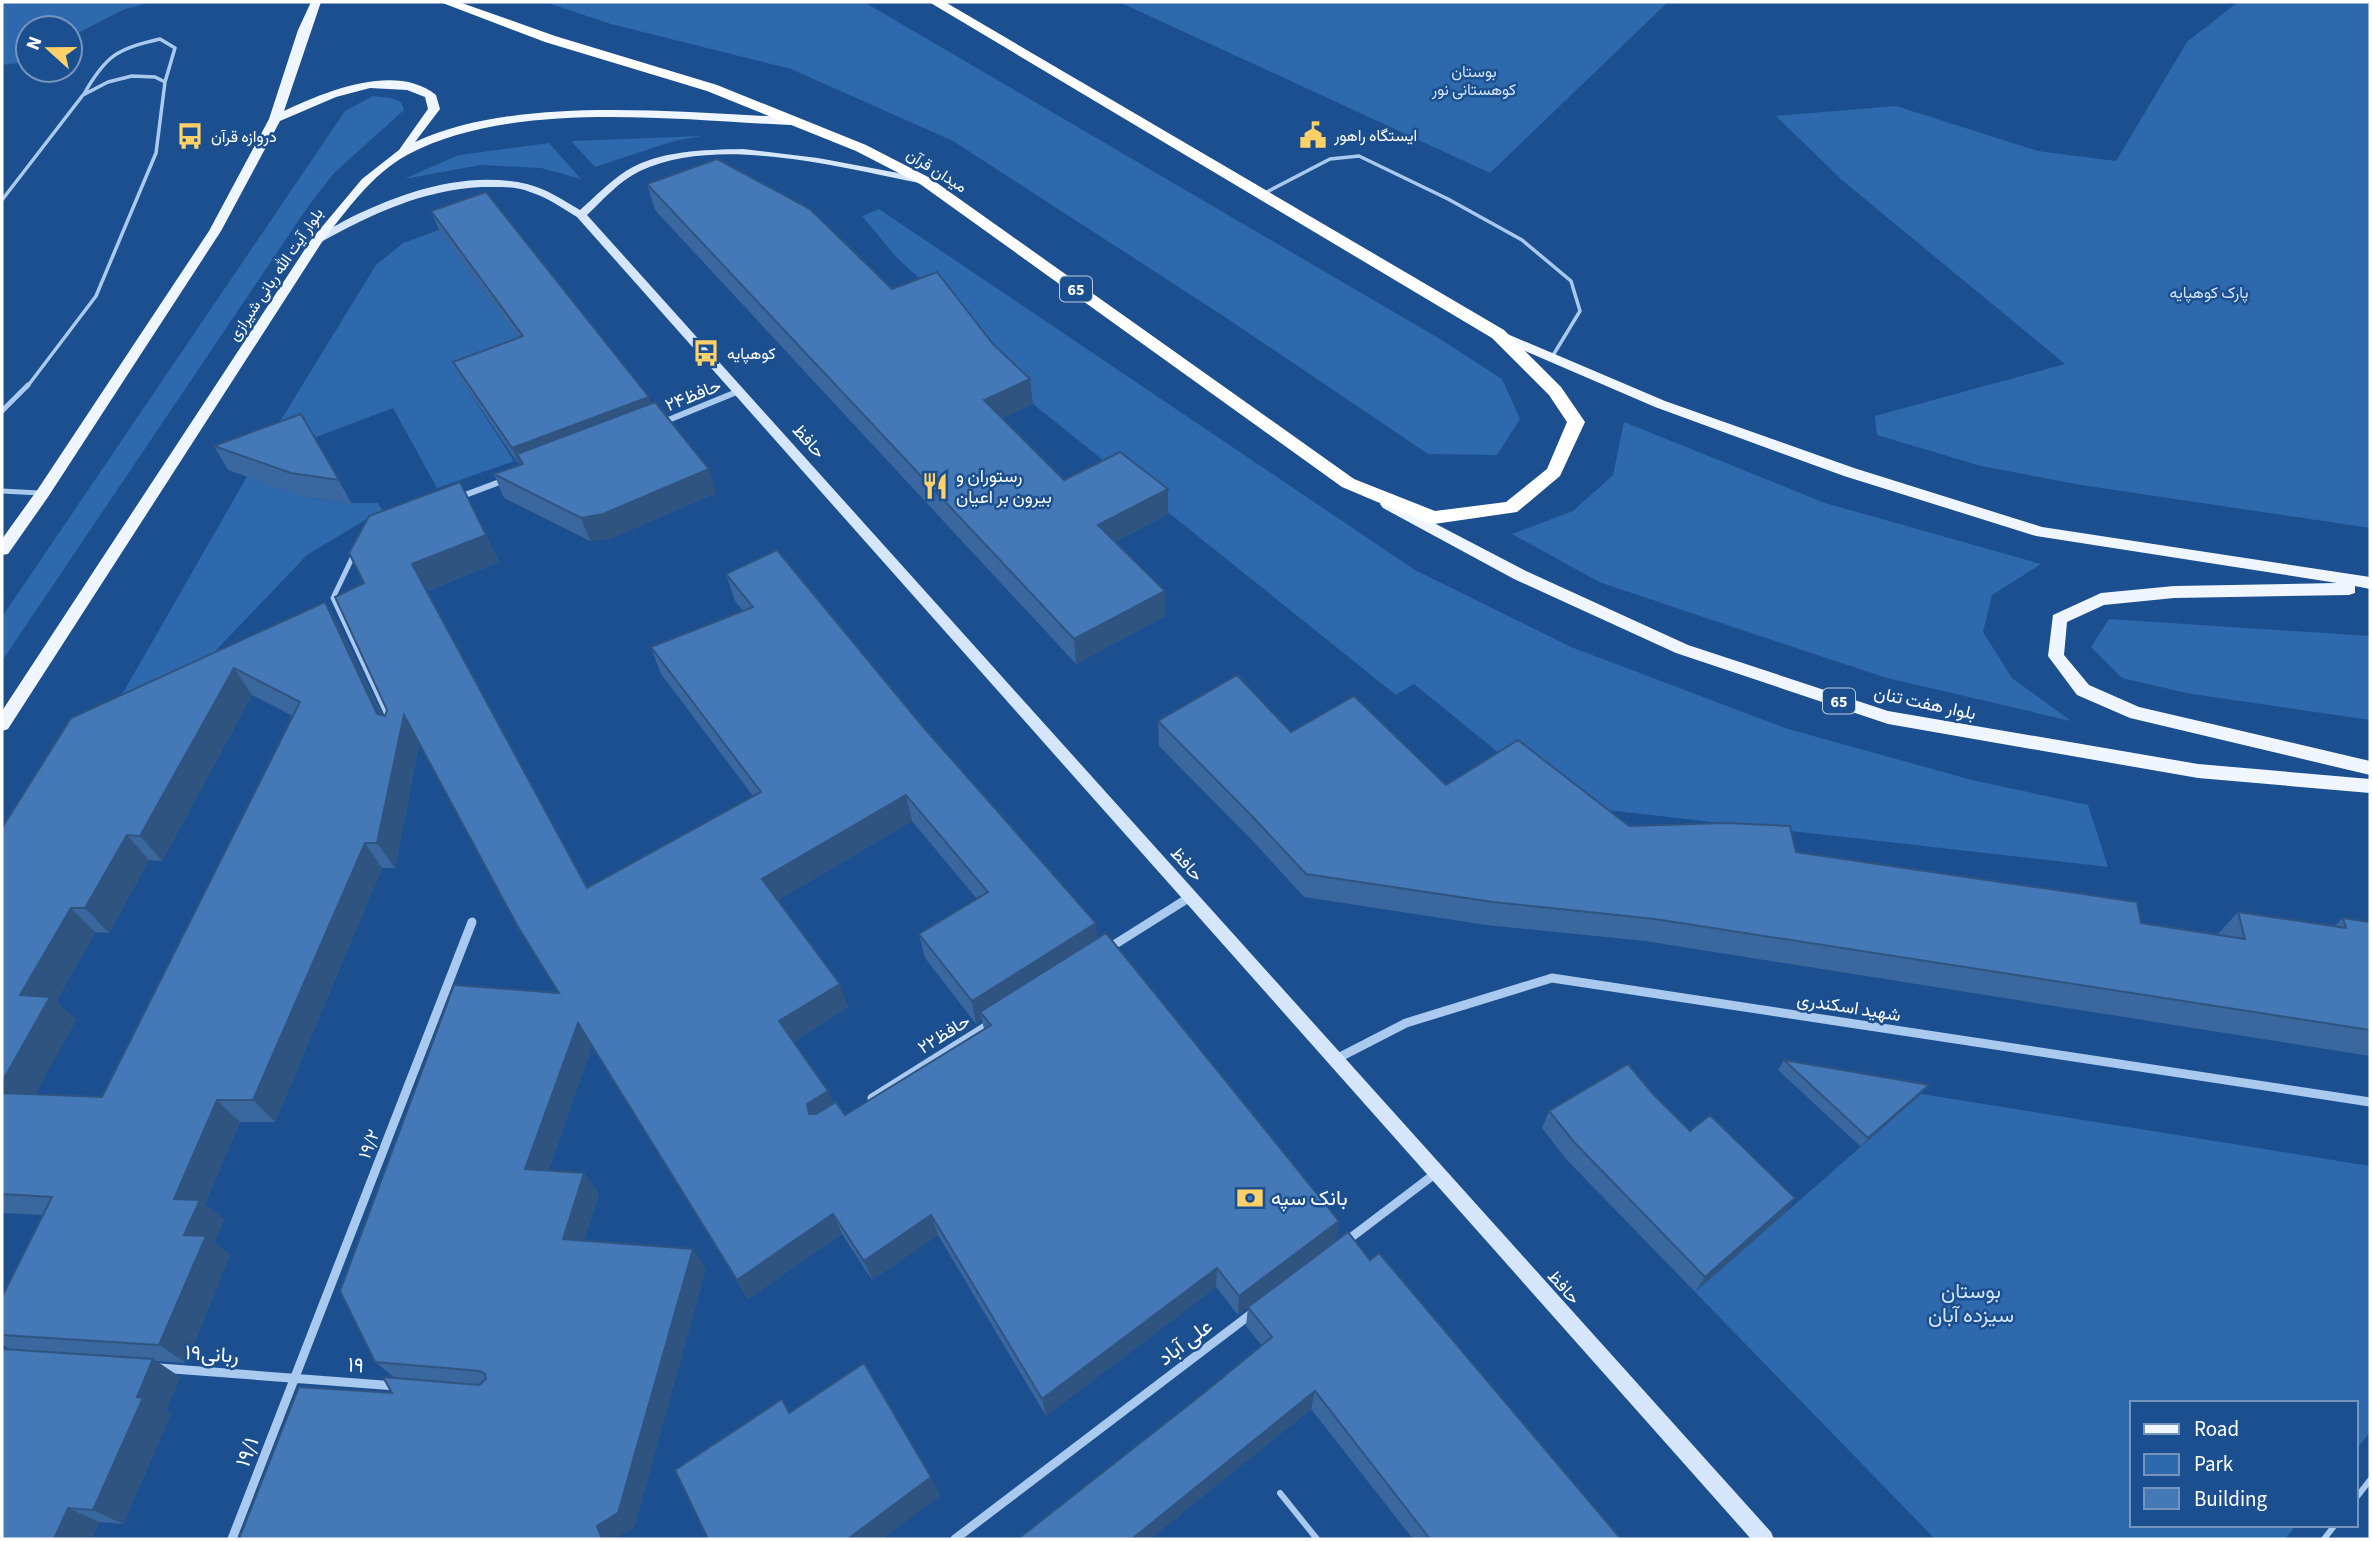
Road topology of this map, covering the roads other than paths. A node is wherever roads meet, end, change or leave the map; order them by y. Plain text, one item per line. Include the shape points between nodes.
1 (316, 2) edge
2 (447, 2) edge
3 (936, 2) edge
4 (165, 82) junction
5 (83, 95) junction
6 (275, 119) junction
7 (790, 121) junction
8 (402, 152) junction
9 (925, 181) junction
10 (1262, 194) junction
11 (2, 200) edge
12 (581, 215) junction
13 (317, 240) junction
14 (1498, 334) junction
15 (1552, 357) junction
16 (738, 391) junction
17 (2, 411) edge
18 (654, 425) edge
19 (511, 478) edge
20 (1348, 483) junction
21 (2, 491) edge
22 (43, 493) junction
23 (446, 502) edge
24 (362, 546) edge
25 (2, 550) edge
26 (2370, 586) edge
27 (2, 724) edge
28 (392, 726) edge
29 (2370, 768) edge
30 (2370, 786) edge
31 (1190, 897) junction
32 (472, 922) dead end
33 (1101, 953) edge
34 (996, 1019) edge
35 (1336, 1059) junction
36 (868, 1100) edge
37 (2370, 1102) edge
38 (1437, 1173) junction
39 (1335, 1250) edge
40 (1259, 1308) edge
41 (155, 1368) edge
42 (295, 1377) junction
43 (403, 1387) edge
44 (2370, 1480) edge
45 (1280, 1493) dead end
46 (2358, 1495) edge
47 (232, 1539) edge
48 (955, 1539) edge
49 (1317, 1539) edge
50 (1764, 1539) edge

1 - 6 main road
2 - 7 highway, میدان قرآن / 65 via 712,88
3 - 10 highway, 65
4 - 5 lane via 132,76
4 - 5 lane via 176,48 160,39 124,47 104,58
4 - 17 lane via 156,153 96,296 27,387
5 - 11 lane
6 - 8 main road via 362,86 393,82 412,86 430,95 434,109
6 - 22 main road via 215,231
7 - 8 main road, بلوار آیت الله ربانی شیرازی via 605,116 538,119 467,127
7 - 9 highway, میدان قرآن / 65 via 861,148
8 - 13 main road, بلوار آیت الله ربانی شیرازی via 361,185
9 - 12 main road via 787,158 682,153 638,169
9 - 20 highway, میدان قرآن / 65
10 - 14 highway, 65
10 - 15 lane via 1330,159 1359,156 1522,240 1571,281 1580,311
12 - 13 main road, حافظ via 536,190 505,184 460,184 374,208
12 - 16 main road, حافظ
13 - 27 main road, بلوار آیت الله ربانی شیرازی
14 - 15 main road, 65
14 - 20 highway, 65 via 1555,391 1576,422 1554,472 1511,508 1434,518
15 - 26 main road, 65 via 1660,404 1849,472 2041,532
16 - 18 street, حافظ۲۴
16 - 31 main road, حافظ
19 - 23 street
20 - 30 main road, بلوار هفت تنان / 65 via 1520,575 1682,649 1888,717 2198,771
21 - 22 lane
22 - 25 main road
24 - 28 lane via 352,556 333,598
26 - 29 main road via 2101,599 2059,619 2056,656 2083,690 2136,713
31 - 33 street
31 - 35 main road, حافظ
32 - 42 street, ۱۹/۲
34 - 36 street, حافظ۲۲
35 - 37 street, شهید اسکندری via 1406,1023 1552,978
35 - 38 main road, حافظ
38 - 39 street
38 - 50 main road, حافظ
40 - 48 street, علی آباد
41 - 42 street, ربانی۱۹
42 - 43 street, ۱۹
42 - 47 street, ۱۹/۱
44 - 46 lane
45 - 49 lane

